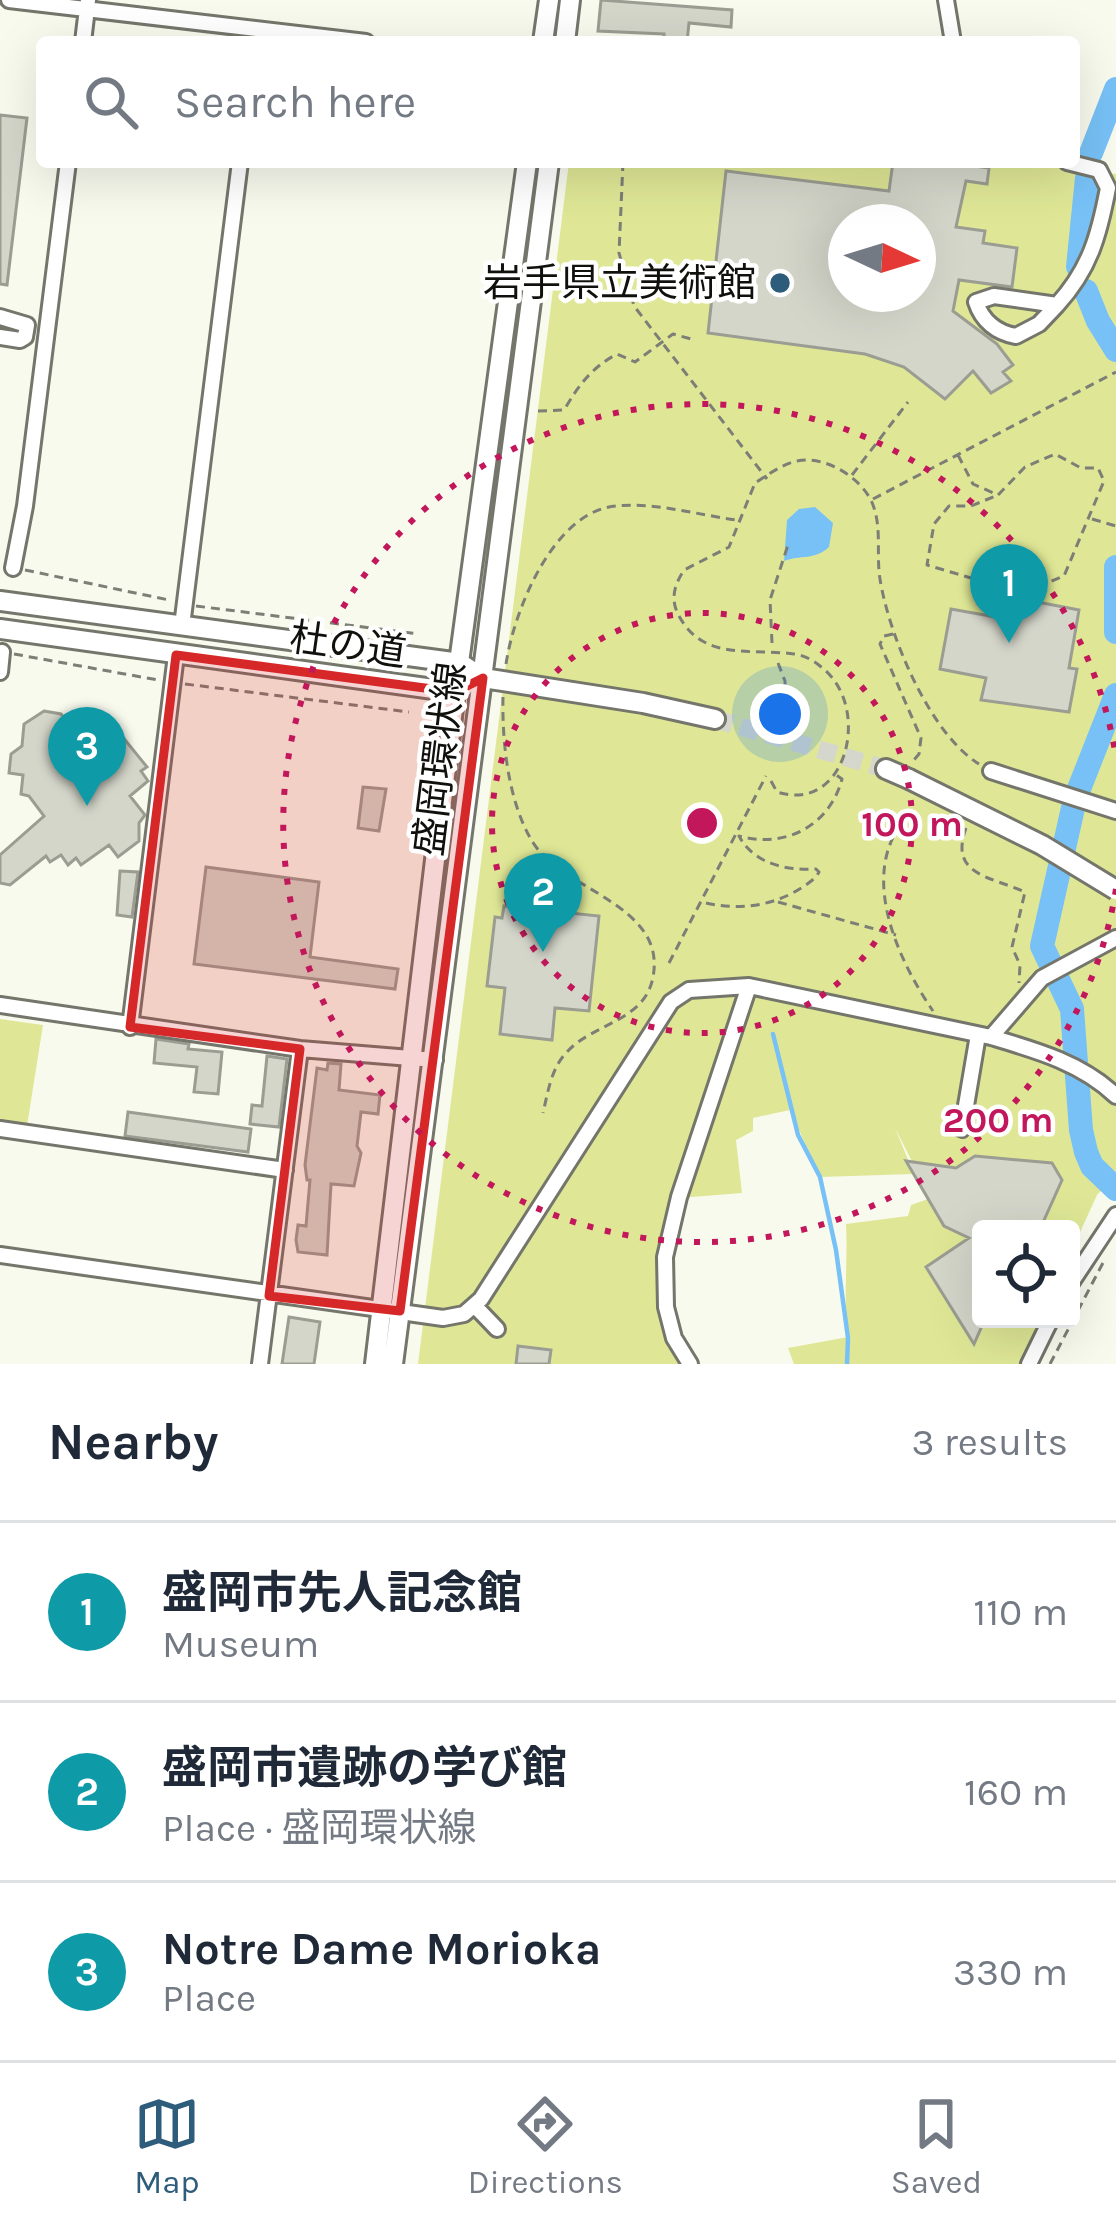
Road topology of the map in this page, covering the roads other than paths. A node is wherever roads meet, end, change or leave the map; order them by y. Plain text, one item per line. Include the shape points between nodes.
1 (10, 0) edge
2 (549, 0) edge
3 (570, 0) edge
4 (946, 0) edge
5 (87, 5) edge
6 (84, 36) edge
7 (256, 36) edge
8 (544, 36) edge
9 (566, 36) edge
10 (952, 36) edge
11 (1080, 164) edge
12 (67, 168) edge
13 (239, 168) edge
14 (526, 168) edge
15 (548, 168) edge
16 (1057, 305) junction
17 (0, 317) edge
18 (0, 337) edge
19 (13, 568) road end
20 (0, 601) edge
21 (182, 626) junction
22 (0, 629) edge
23 (2, 652) edge
24 (176, 655) junction
25 (460, 663) junction
26 (0, 672) edge
27 (493, 680) junction
28 (455, 692) junction
29 (715, 719) tunnel mouth
30 (991, 771) road end
31 (899, 775) tunnel mouth
32 (1116, 811) edge
33 (1116, 890) edge
34 (1116, 938) edge
35 (749, 986) junction
36 (0, 1005) edge
37 (130, 1027) junction
38 (984, 1036) junction
39 (300, 1048) junction
40 (411, 1057) junction
41 (435, 1060) junction
42 (1116, 1096) edge
43 (0, 1129) edge
44 (962, 1129) dead end
45 (285, 1170) junction
46 (1116, 1214) edge
47 (0, 1255) edge
48 (1080, 1269) edge
49 (269, 1296) junction
50 (474, 1305) junction
51 (391, 1310) junction
52 (1047, 1328) edge
53 (496, 1329) dead end
54 (260, 1364) edge
55 (374, 1364) edge
56 (393, 1364) edge
57 (690, 1364) edge
58 (1029, 1364) edge

1 - 5 street
2 - 8 main road
3 - 9 main road
4 - 10 street
5 - 6 street
5 - 7 street
11 - 16 street via 1103,173 1108,188 1094,254
12 - 19 street
13 - 21 street
14 - 25 main road, 盛岡環状線
15 - 27 main road, 盛岡環状線
16 - 16 street via 1016,336 998,331 976,302 994,296
17 - 18 street via 27,325 20,340
20 - 21 main road, 杜の道
21 - 25 main road, 杜の道
22 - 24 main road, 杜の道
23 - 26 street
24 - 28 main road, 杜の道
24 - 37 street
25 - 27 main road, 杜の道
25 - 28 main road, 盛岡環状線
27 - 28 main road, 杜の道
27 - 29 main road
27 - 41 main road, 盛岡環状線
28 - 40 main road, 盛岡環状線
30 - 32 street
31 - 33 main road, bridge
34 - 38 street via 1051,973
35 - 38 street
35 - 50 street via 689,990 670,1002 521,1221
35 - 57 street via 665,1257 666,1307
36 - 37 street
37 - 39 street
38 - 42 street via 1062,1060
38 - 44 street
39 - 40 street
39 - 45 street
40 - 41 street
40 - 51 main road, 盛岡環状線
41 - 51 main road, 盛岡環状線
43 - 45 street
45 - 49 street
46 - 48 street
47 - 49 street
49 - 51 street
49 - 54 street
50 - 51 street via 443,1318
50 - 53 street
51 - 55 main road, 盛岡環状線
51 - 56 main road, 盛岡環状線
52 - 58 street

